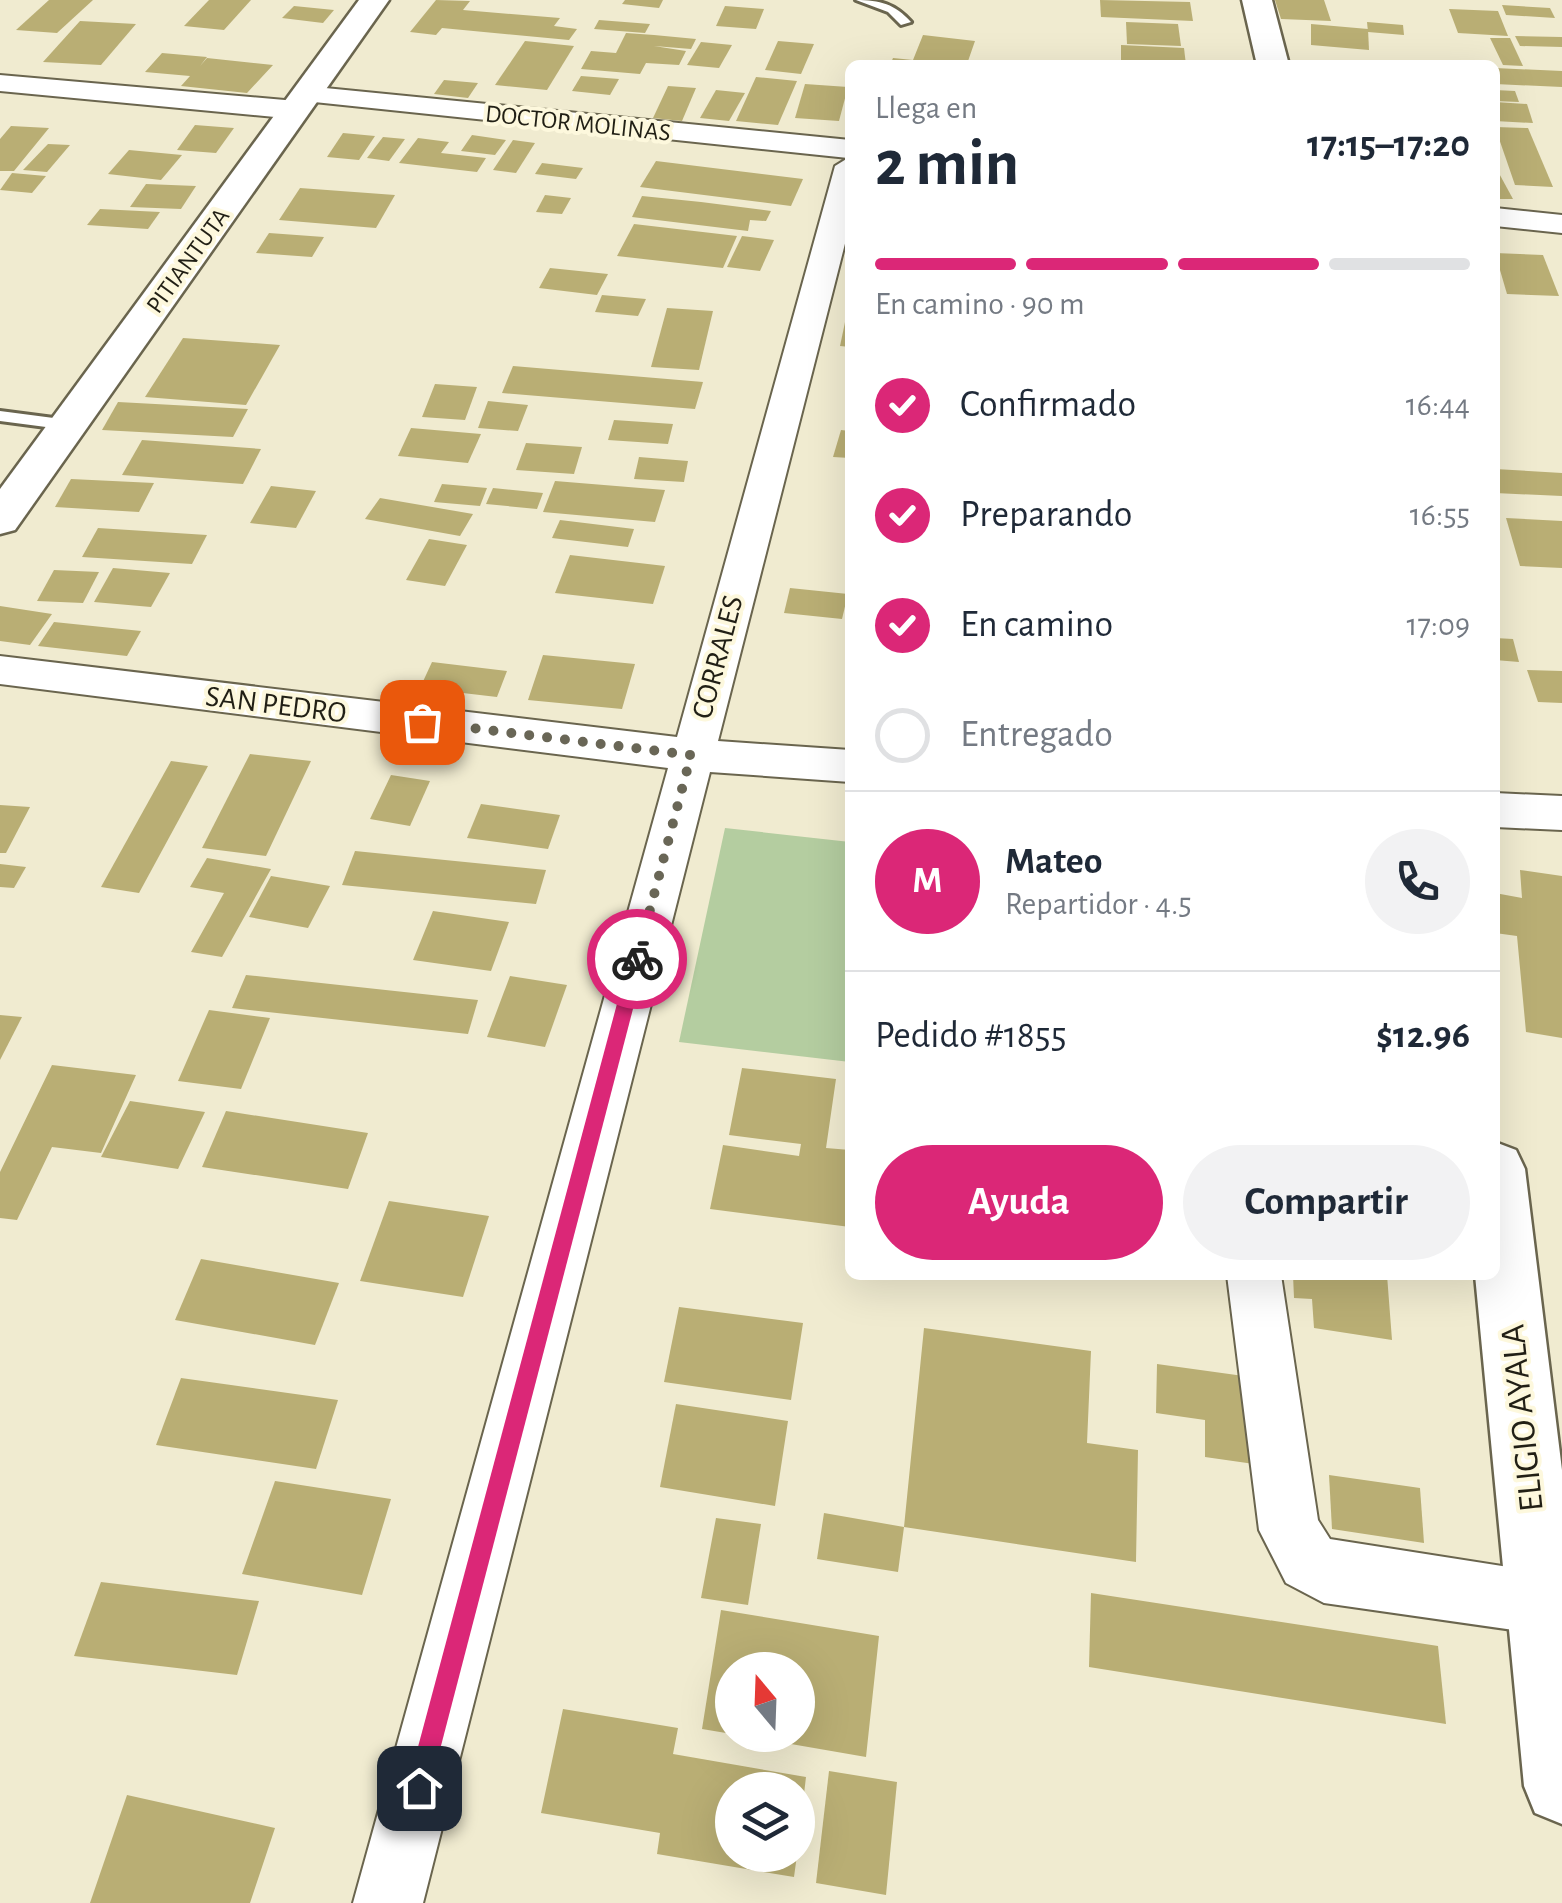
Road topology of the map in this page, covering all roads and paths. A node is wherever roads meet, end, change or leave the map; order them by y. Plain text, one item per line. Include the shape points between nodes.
1 (374, 0) edge
2 (862, 0) edge
3 (1257, 0) edge
4 (905, 22) dead end
5 (1272, 60) edge
6 (0, 83) edge
7 (300, 102) junction
8 (845, 149) edge
9 (845, 185) edge
10 (1500, 218) edge
11 (1562, 224) edge
12 (0, 416) edge
13 (69, 425) junction
14 (0, 520) edge
15 (0, 670) edge
16 (691, 755) junction
17 (845, 766) edge
18 (1500, 810) edge
19 (1562, 813) edge
20 (1500, 1208) edge
21 (1255, 1280) edge
22 (1546, 1568) edge
23 (1562, 1786) edge
24 (388, 1903) edge

1 - 7 street, PITIANTUTA
2 - 4 lane via 892,9
3 - 5 street
6 - 7 street, DOCTOR MOLINAS
7 - 8 street, DOCTOR MOLINAS
7 - 13 street, PITIANTUTA
9 - 16 street, CORRALES
10 - 11 street
12 - 13 lane
13 - 14 street, PITIANTUTA
15 - 16 street, SAN PEDRO
16 - 17 street, SAN PEDRO
16 - 24 street, CORRALES
18 - 19 street
20 - 22 street, ELIGIO AYALA
21 - 22 street via 1289,1530 1308,1561 1324,1572
22 - 23 street, ELIGIO AYALA

